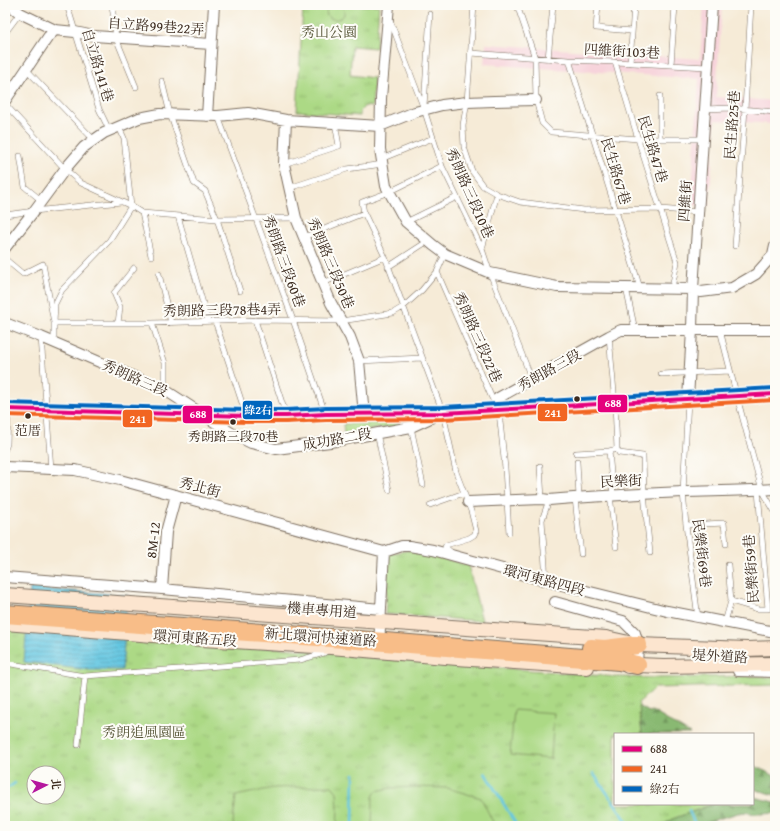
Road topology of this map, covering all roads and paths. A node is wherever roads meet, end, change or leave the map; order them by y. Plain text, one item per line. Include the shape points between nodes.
1 (10, 5) edge
2 (67, 5) edge
3 (112, 5) edge
4 (214, 5) edge
5 (474, 5) edge
6 (517, 5) edge
7 (553, 5) edge
8 (598, 5) edge
9 (634, 5) edge
10 (675, 5) edge
11 (712, 5) edge
12 (751, 5) edge
13 (388, 10) edge
14 (20, 13) junction
15 (430, 14) dead end
16 (55, 30) junction
17 (632, 31) junction
18 (75, 32) junction
19 (5, 33) edge
20 (116, 38) junction
21 (211, 44) junction
22 (471, 53) junction
23 (535, 58) junction
24 (548, 59) junction
25 (569, 60) junction
26 (615, 62) junction
27 (630, 63) junction
28 (671, 65) junction
29 (707, 67) junction
30 (26, 69) junction
31 (162, 81) dead end
32 (136, 87) dead end
33 (660, 96) dead end
34 (536, 100) junction
35 (5, 101) edge
36 (467, 102) junction
37 (5, 104) edge
38 (424, 109) junction
39 (705, 109) junction
40 (745, 109) junction
41 (775, 112) edge
42 (170, 114) junction
43 (208, 116) junction
44 (218, 116) junction
45 (286, 120) junction
46 (335, 123) junction
47 (380, 126) junction
48 (114, 128) junction
49 (593, 135) junction
50 (433, 138) junction
51 (638, 139) junction
52 (660, 139) junction
53 (703, 139) junction
54 (94, 140) junction
55 (20, 156) dead end
56 (382, 162) junction
57 (284, 164) junction
58 (442, 166) junction
59 (65, 169) junction
60 (289, 188) junction
61 (389, 192) junction
62 (497, 194) junction
63 (457, 197) junction
64 (42, 202) junction
65 (121, 202) junction
66 (131, 206) junction
67 (616, 209) junction
68 (660, 209) junction
69 (34, 211) junction
70 (364, 212) junction
71 (698, 212) junction
72 (142, 213) junction
73 (5, 215) edge
74 (178, 216) junction
75 (296, 218) junction
76 (217, 219) junction
77 (256, 219) junction
78 (406, 222) junction
79 (304, 237) junction
80 (428, 241) junction
81 (735, 246) dead end
82 (775, 246) edge
83 (5, 248) edge
84 (482, 250) junction
85 (445, 254) junction
86 (151, 256) dead end
87 (384, 257) junction
88 (5, 259) edge
89 (388, 267) junction
90 (134, 268) dead end
91 (437, 272) junction
92 (490, 273) junction
93 (159, 274) dead end
94 (322, 283) junction
95 (626, 288) junction
96 (640, 288) junction
97 (672, 288) junction
98 (693, 289) junction
99 (240, 291) dead end
100 (403, 307) junction
101 (255, 320) junction
102 (293, 320) junction
103 (208, 321) junction
104 (215, 321) junction
105 (341, 321) junction
106 (5, 323) edge
107 (54, 323) junction
108 (118, 323) junction
109 (152, 323) junction
110 (171, 323) junction
111 (635, 330) junction
112 (692, 330) junction
113 (720, 330) junction
114 (775, 330) edge
115 (610, 336) junction
116 (41, 337) junction
117 (54, 343) junction
118 (422, 358) junction
119 (359, 361) junction
120 (730, 371) junction
121 (690, 372) junction
122 (661, 374) dead end
123 (532, 380) junction
124 (165, 390) junction
125 (775, 394) edge
126 (737, 397) junction
127 (688, 399) junction
128 (615, 404) junction
129 (6, 409) edge
130 (47, 410) junction
131 (499, 410) junction
132 (443, 413) junction
133 (202, 414) junction
134 (326, 414) junction
135 (364, 414) junction
136 (246, 416) junction
137 (286, 416) junction
138 (410, 420) junction
139 (377, 433) junction
140 (5, 449) edge
141 (276, 449) joint
142 (617, 449) junction
143 (609, 451) junction
144 (576, 453) dead end
145 (577, 462) dead end
146 (540, 466) dead end
147 (5, 467) edge
148 (51, 469) junction
149 (423, 485) dead end
150 (775, 489) edge
151 (389, 490) dead end
152 (760, 491) junction
153 (683, 492) junction
154 (644, 494) junction
155 (176, 495) junction
156 (611, 495) junction
157 (466, 497) junction
158 (577, 498) junction
159 (507, 500) junction
160 (546, 500) junction
161 (430, 505) dead end
162 (775, 512) edge
163 (686, 525) junction
164 (509, 533) dead end
165 (726, 544) dead end
166 (616, 547) dead end
167 (384, 552) junction
168 (650, 553) dead end
169 (582, 554) dead end
170 (454, 556) junction
171 (728, 564) dead end
172 (5, 577) edge
173 (546, 581) junction
174 (162, 589) junction
175 (5, 595) edge
176 (731, 601) junction
177 (5, 602) edge
178 (555, 602) dead end
179 (5, 606) edge
180 (5, 614) edge
181 (5, 618) edge
182 (698, 618) junction
183 (5, 623) edge
184 (725, 623) junction
185 (775, 632) edge
186 (380, 636) junction
187 (638, 645) junction
188 (331, 648) junction
189 (775, 648) edge
190 (5, 663) edge
191 (775, 664) edge
192 (637, 665) junction
193 (664, 666) junction
194 (775, 672) edge
195 (85, 676) junction
196 (78, 745) dead end

1 - 14 street, 自立路99巷22弄
2 - 18 lane, 自立路141巷
3 - 20 lane
4 - 21 street
5 - 22 lane
6 - 23 lane
7 - 24 lane
8 - 17 lane via 596,28
9 - 17 lane
10 - 28 lane
11 - 29 street, 四維街
12 - 40 lane, 民生路25巷
13 - 38 lane, 秀朗路三段10巷
13 - 47 street
14 - 16 street, 自立路99巷22弄
14 - 19 lane
15 - 38 lane
16 - 18 street, 自立路99巷22弄
16 - 30 street
17 - 27 lane
18 - 20 street, 自立路99巷22弄
18 - 48 lane, 自立路141巷 via 99,110
20 - 21 street, 自立路99巷22弄
20 - 32 lane
21 - 43 street
22 - 23 lane, 四維街103巷
22 - 36 lane
23 - 24 lane, 四維街103巷
23 - 34 lane
24 - 25 lane, 四維街103巷
25 - 26 lane, 四維街103巷
25 - 49 lane, 民生路67巷
26 - 27 lane, 四維街103巷
26 - 51 lane, 民生路47巷
27 - 28 lane, 四維街103巷
28 - 29 lane, 四維街103巷
29 - 39 street, 四維街
30 - 35 street
30 - 54 lane
31 - 42 lane
33 - 52 lane
34 - 36 street
34 - 49 lane via 542,122 551,132
36 - 38 street
36 - 62 lane via 463,125 464,147 472,171 483,186
37 - 59 lane
38 - 47 street
38 - 50 lane, 秀朗路三段10巷
39 - 40 lane
39 - 53 street, 四維街
40 - 41 lane
40 - 81 lane, 民生路25巷
42 - 43 street
42 - 48 street via 139,118
42 - 76 lane via 194,183 205,191
43 - 44 street
44 - 45 street via 248,113
44 - 77 lane, 秀朗路三段60巷
45 - 46 street
45 - 57 street, 秀朗路三段50巷
46 - 47 street
46 - 57 lane via 339,146
47 - 56 street
48 - 54 street
48 - 66 lane, 自立路141巷 via 124,138
49 - 51 lane
49 - 67 lane, 民生路67巷
50 - 56 lane
50 - 58 lane, 秀朗路三段10巷
51 - 52 lane
51 - 68 lane, 民生路47巷
52 - 53 lane
53 - 71 street, 四維街
54 - 59 street via 84,147
55 - 64 lane via 25,187
56 - 60 lane via 347,169
56 - 61 street
57 - 60 street, 秀朗路三段50巷
58 - 61 lane
58 - 63 lane, 秀朗路三段10巷
59 - 64 street
59 - 65 lane via 81,184
60 - 75 street, 秀朗路三段50巷
61 - 70 lane via 362,202
61 - 78 street
62 - 67 lane via 520,202 584,210
62 - 84 lane
63 - 78 lane
63 - 84 lane, 秀朗路三段10巷
64 - 69 street
65 - 66 lane
65 - 69 lane
66 - 72 lane
66 - 107 lane via 109,241 62,290 55,304
67 - 68 lane
67 - 96 lane, 民生路67巷
68 - 71 lane
68 - 97 lane, 民生路47巷 via 677,262
69 - 73 lane
69 - 83 street
70 - 79 lane
70 - 87 lane
71 - 98 street, 四維街
72 - 74 lane
72 - 86 lane
74 - 76 lane
74 - 103 lane
75 - 77 lane
75 - 79 street, 秀朗路三段50巷
76 - 77 lane
76 - 99 lane
77 - 102 lane, 秀朗路三段60巷
78 - 80 street
79 - 94 street, 秀朗路三段50巷
80 - 85 street
80 - 89 lane
82 - 98 street via 773,255 756,274 732,288 701,292
84 - 92 lane, 秀朗路三段10巷
85 - 91 lane
85 - 92 street
87 - 89 lane
87 - 94 lane
88 - 107 lane via 23,274 43,264
89 - 100 lane
90 - 108 lane via 114,294 120,306
91 - 100 lane
91 - 131 lane, 秀朗路三段22巷
92 - 95 street via 557,287
92 - 123 lane, 秀朗路三段10巷
93 - 110 lane
94 - 105 street, 秀朗路三段50巷
95 - 96 street
95 - 111 lane
96 - 97 street
97 - 98 street
98 - 112 street, 四維街
100 - 105 lane, 秀朗路三段78巷4弄 via 393,312
100 - 118 lane
101 - 102 lane, 秀朗路三段78巷4弄
101 - 104 lane, 秀朗路三段78巷4弄
101 - 137 lane
102 - 105 lane, 秀朗路三段78巷4弄
102 - 134 lane, 秀朗路三段60巷
103 - 104 lane, 秀朗路三段78巷4弄
103 - 110 lane, 秀朗路三段78巷4弄
104 - 136 lane
105 - 119 street, 秀朗路三段50巷 via 350,336
106 - 116 street, 秀朗路三段
107 - 108 lane, 秀朗路三段78巷4弄
107 - 117 lane
108 - 109 lane, 秀朗路三段78巷4弄
109 - 110 lane, 秀朗路三段78巷4弄
109 - 124 lane via 165,362
111 - 112 street, 秀朗路三段
111 - 115 street, 秀朗路三段 via 620,330
112 - 113 street, 秀朗路三段
112 - 121 street, 四維街
113 - 114 street, 秀朗路三段
113 - 120 lane
115 - 123 street, 秀朗路三段
115 - 128 lane
116 - 117 street, 秀朗路三段
116 - 130 lane
117 - 124 street, 秀朗路三段
118 - 119 lane
118 - 132 lane
119 - 135 street, 秀朗路三段50巷
120 - 121 lane
120 - 126 lane
121 - 122 lane
121 - 127 street, 四維街
123 - 131 street, 秀朗路三段 via 498,398
124 - 133 street, 秀朗路三段
125 - 126 street
126 - 127 street
126 - 152 lane
127 - 128 street
127 - 153 lane, 民樂街69巷
128 - 131 street
128 - 142 lane
129 - 130 street
129 - 140 lane
130 - 133 street
130 - 148 lane
131 - 132 street
131 - 159 lane
132 - 138 street
132 - 157 lane via 456,472
133 - 136 street
133 - 141 street, 秀朗路三段 via 251,443
134 - 135 street
134 - 137 street
135 - 138 street
136 - 137 street
138 - 139 street, 成功路二段
138 - 149 lane
139 - 141 street, 成功路二段
139 - 151 lane
142 - 143 lane
142 - 154 lane via 619,453 643,456
143 - 144 lane
143 - 156 lane
145 - 158 lane
146 - 160 lane
147 - 148 street, 秀北街
148 - 155 street, 秀北街 via 75,470
150 - 152 street, 民樂街
152 - 153 street, 民樂街
152 - 162 lane
152 - 176 lane, 民樂街59巷 via 768,609 758,609
153 - 154 street, 民樂街
153 - 163 lane, 民樂街69巷
154 - 156 street, 民樂街
154 - 168 lane
155 - 167 street, 秀北街
155 - 174 street, 8M-12 via 166,532
156 - 158 street, 民樂街
156 - 166 lane
157 - 159 street, 民樂街
157 - 161 lane
157 - 170 lane via 476,531 469,538 445,546
158 - 160 street, 民樂街
158 - 169 lane
159 - 160 street, 民樂街
159 - 164 lane
160 - 173 lane via 542,520
163 - 165 lane via 724,523
163 - 182 lane, 民樂街69巷
167 - 170 street, 環河東路四段 via 409,546
167 - 186 street
170 - 173 street, 環河東路四段
171 - 176 lane
172 - 174 street
173 - 182 street, 環河東路四段
174 - 186 street
175 - 186 street
176 - 184 lane
177 - 186 street, 機車專用道
178 - 187 street, 環河東路四段 via 623,621 635,633
179 - 186 highway, 新北環河快速道路
180 - 186 highway, 新北環河快速道路
181 - 186 street
182 - 184 street, 環河東路四段
183 - 188 street, 環河東路五段
184 - 185 street, 環河東路四段
186 - 187 highway, 新北環河快速道路 via 605,648
186 - 188 street, 環河東路五段
186 - 192 highway, 新北環河快速道路
187 - 189 street
187 - 192 street
188 - 195 lane via 324,653 300,660
190 - 195 lane
191 - 193 street
192 - 193 street
193 - 194 street, 堤外道路
195 - 196 lane

